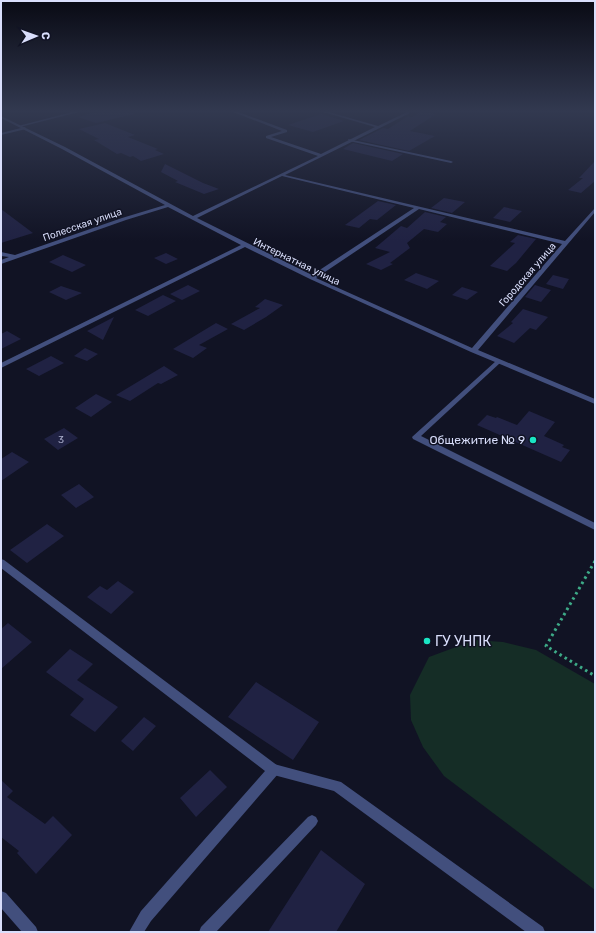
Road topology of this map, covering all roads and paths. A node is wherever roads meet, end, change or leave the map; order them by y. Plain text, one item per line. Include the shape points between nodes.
1 (74, 154) edge
2 (316, 154) edge
3 (323, 154) edge
4 (412, 154) edge
5 (320, 155) junction
6 (451, 162) dead end
7 (281, 175) junction
8 (169, 205) junction
9 (418, 208) junction
10 (595, 209) edge
11 (193, 218) junction
12 (566, 243) junction
13 (245, 245) junction
14 (1, 254) edge
15 (16, 257) junction
16 (1, 262) edge
17 (312, 278) junction
18 (473, 351) junction
19 (498, 362) junction
20 (1, 366) edge
21 (595, 402) edge
22 (595, 527) edge
23 (595, 561) edge
24 (1, 563) edge
25 (595, 676) edge
26 (274, 770) junction
27 (312, 821) dead end
28 (1, 898) edge
29 (31, 932) edge
30 (136, 932) edge
31 (206, 932) edge
32 (538, 932) edge

1 - 8 street, Интернатная улица
2 - 5 street
3 - 5 street
4 - 6 street
5 - 7 street
7 - 9 street
7 - 11 street
8 - 11 street, Интернатная улица
8 - 15 street, Полесская улица
9 - 12 street
9 - 17 street
10 - 12 street, Городская улица
11 - 13 street, Интернатная улица
12 - 18 street, Городская улица
13 - 17 street, Интернатная улица
13 - 20 street
14 - 15 street
15 - 16 street, Полесская улица
17 - 18 street, Интернатная улица
18 - 19 street, Интернатная улица
19 - 21 street, Интернатная улица
19 - 22 street via 416,437
23 - 25 path via 546,646
24 - 26 street
26 - 30 street via 146,916
26 - 32 street via 337,786
27 - 31 street
28 - 29 street

